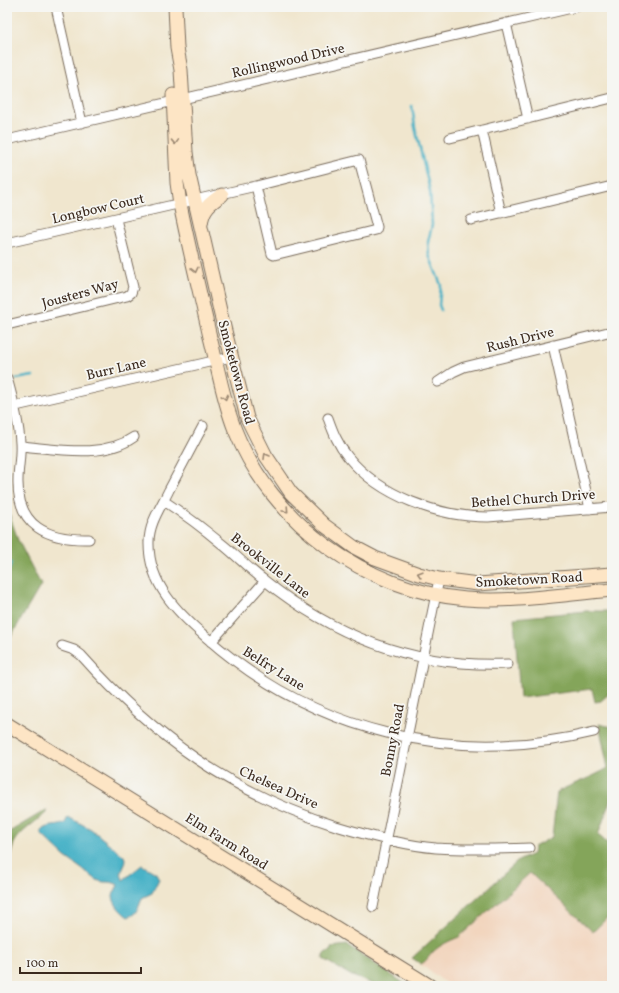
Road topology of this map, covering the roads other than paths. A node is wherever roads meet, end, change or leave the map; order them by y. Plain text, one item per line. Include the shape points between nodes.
1 (56, 7) edge
2 (175, 7) edge
3 (576, 7) edge
4 (506, 23) junction
5 (612, 98) edge
6 (178, 100) junction
7 (528, 119) junction
8 (82, 122) junction
9 (482, 130) junction
10 (450, 138) dead end
11 (7, 140) edge
12 (256, 186) junction
13 (612, 186) edge
14 (222, 195) junction
15 (195, 201) junction
16 (180, 204) junction
17 (501, 212) junction
18 (116, 219) junction
19 (471, 220) dead end
20 (200, 226) junction
21 (7, 243) edge
22 (7, 325) edge
23 (612, 331) edge
24 (553, 346) junction
25 (231, 357) junction
26 (216, 360) junction
27 (7, 378) edge
28 (438, 382) dead end
29 (11, 407) edge
30 (328, 418) dead end
31 (203, 426) dead end
32 (134, 437) dead end
33 (21, 446) junction
34 (164, 501) junction
35 (612, 507) edge
36 (590, 509) junction
37 (89, 539) dead end
38 (612, 574) edge
39 (439, 579) junction
40 (264, 581) junction
41 (612, 590) edge
42 (436, 594) junction
43 (211, 642) junction
44 (62, 646) dead end
45 (422, 658) junction
46 (508, 664) dead end
47 (7, 724) edge
48 (594, 732) dead end
49 (406, 737) junction
50 (386, 840) junction
51 (530, 848) dead end
52 (374, 907) dead end
53 (430, 986) edge

1 - 8 street
2 - 6 main road, Smoketown Road via 177,48 173,71
3 - 4 street, Rollingwood Drive
4 - 6 street, Rollingwood Drive
4 - 7 street
5 - 7 street
6 - 8 street, Rollingwood Drive
6 - 15 main road, Smoketown Road
6 -> 16 main road, Smoketown Road via 177,182
7 - 9 street
8 - 11 street, Rollingwood Drive
9 - 10 street
9 - 17 street
12 - 12 street, Longbow Court via 359,160 377,228 374,232 274,255
12 - 14 street, Longbow Court
13 - 17 street
14 - 15 street, Longbow Court
14 - 20 main road via 205,208
15 - 16 street, Longbow Court
15 - 20 main road, Smoketown Road
16 - 18 street, Longbow Court
16 -> 26 main road, Smoketown Road
17 - 19 street
18 - 21 street, Longbow Court
18 - 22 street, Jousters Way via 133,287 131,293 107,302
20 - 25 main road, Smoketown Road
23 - 24 street, Rush Drive
24 - 28 street, Rush Drive via 464,367
24 - 36 street
25 - 26 street, Burr Lane
39 -> 25 main road, Smoketown Road via 397,567 361,550 304,507 278,476 254,433 242,402
26 - 29 street, Burr Lane
26 -> 42 main road, Smoketown Road via 228,409 245,450 270,490 295,519 329,548 361,568 386,580
27 - 29 street
29 - 33 street
30 - 36 street, Bethel Church Drive via 339,444 358,468 401,496 440,512 488,517
31 - 34 street, Belfry Lane
32 - 33 street via 122,444 100,450
33 - 37 street via 18,491 30,520 42,532 48,534 61,538
34 - 40 street, Brookville Lane via 202,528
34 - 43 street, Belfry Lane via 150,530 149,552 157,580 174,607
35 - 36 street, Bethel Church Drive
38 - 39 main road, Smoketown Road via 496,584
39 - 42 street, Bonny Road
40 - 43 street
40 - 45 street, Brookville Lane via 334,627 380,647
41 - 42 main road, Smoketown Road via 486,600
42 - 45 street, Bonny Road
43 - 49 street, Belfry Lane via 266,683 296,699 365,728
44 - 50 street, Chelsea Drive via 81,655 121,698 176,745 226,778 280,806
45 - 46 street, Brookville Lane via 466,664
45 - 49 street, Bonny Road
47 - 53 main road, Elm Farm Road
48 - 49 street, Belfry Lane via 545,742 502,746 451,744
49 - 50 street, Bonny Road
50 - 51 street, Chelsea Drive via 436,848
50 - 52 street, Bonny Road

